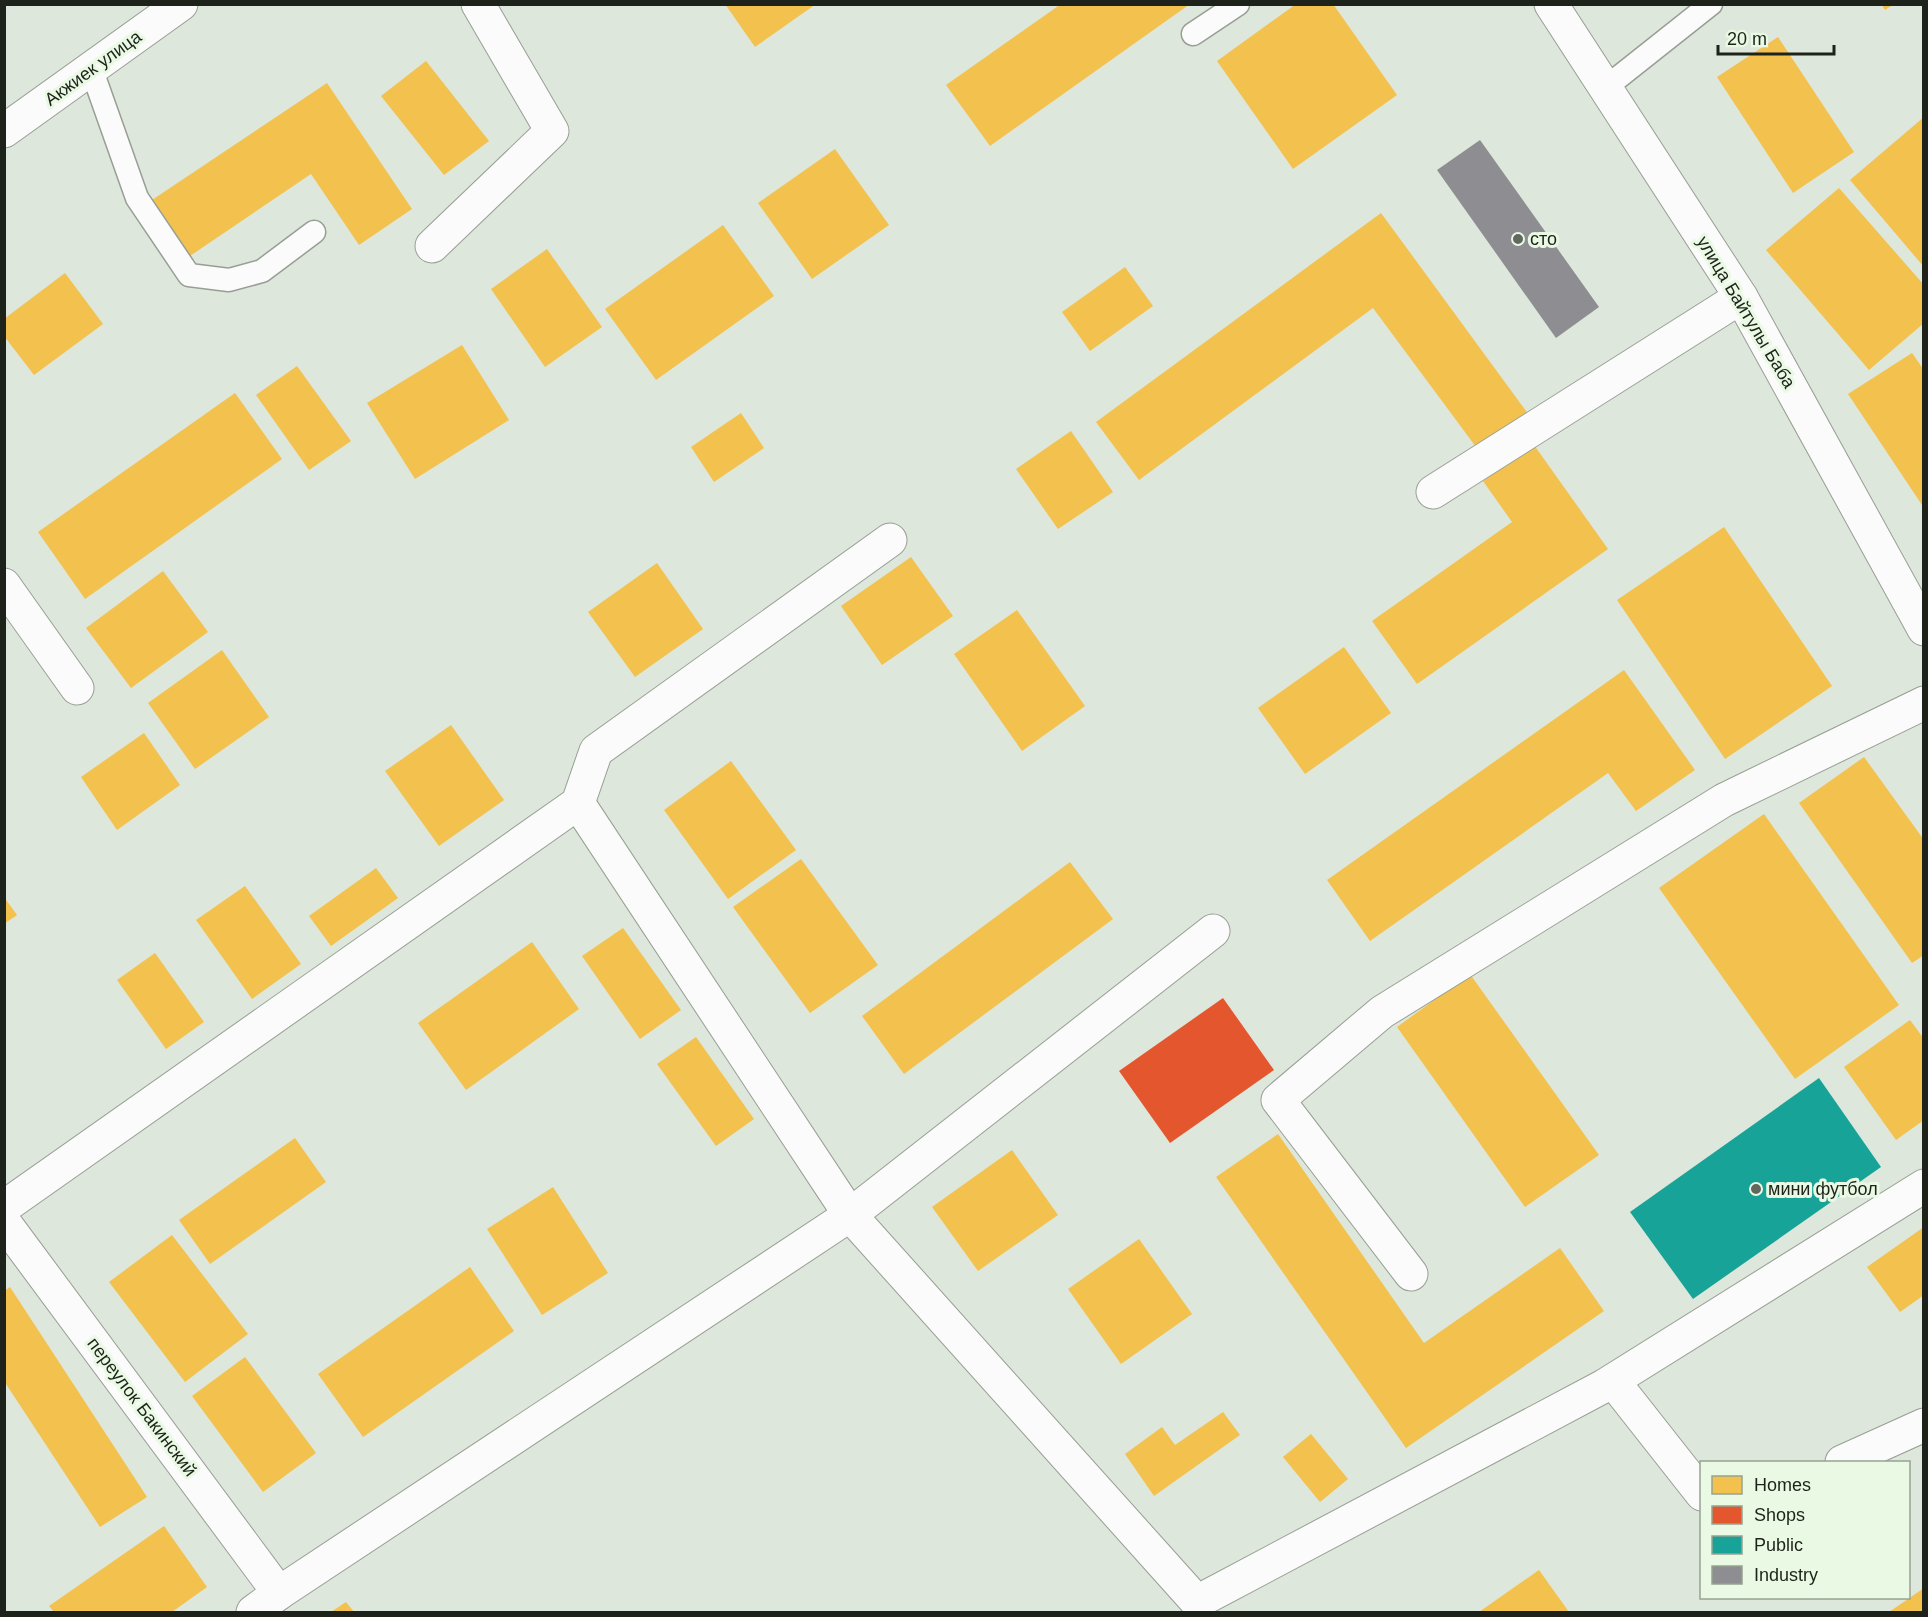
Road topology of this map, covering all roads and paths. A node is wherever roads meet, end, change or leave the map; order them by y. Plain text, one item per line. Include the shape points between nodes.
1 (181, 4) edge
2 (478, 4) edge
3 (1238, 4) edge
4 (1551, 4) edge
5 (1712, 4) edge
6 (1193, 34) dead end
7 (91, 69) junction
8 (1605, 88) junction
9 (4, 131) edge
10 (314, 232) dead end
11 (432, 246) dead end
12 (1741, 297) junction
13 (1433, 492) dead end
14 (890, 540) dead end
15 (4, 585) edge
16 (1923, 629) edge
17 (78, 688) dead end
18 (1923, 703) edge
19 (578, 803) junction
20 (1213, 931) dead end
21 (1923, 1186) edge
22 (4, 1207) edge
23 (850, 1215) junction
24 (4, 1222) edge
25 (1411, 1275) dead end
26 (1613, 1381) junction
27 (1923, 1425) edge
28 (1844, 1461) edge
29 (1700, 1493) edge
30 (279, 1593) junction
31 (253, 1612) edge

1 - 7 street, Акжиек улица
2 - 11 street via 552,131
3 - 6 lane
4 - 8 street, улица Байтулы Баба
5 - 8 lane
7 - 9 street, Акжиек улица
7 - 10 lane via 137,198 189,275 228,280 262,271
8 - 12 street, улица Байтулы Баба
12 - 13 street
12 - 16 street, улица Байтулы Баба
14 - 19 street via 596,751
15 - 17 street
18 - 25 street via 1714,806 1382,1012 1278,1100
19 - 22 street
19 - 23 street
20 - 23 street
21 - 26 street
23 - 26 street via 1197,1602
23 - 30 street
24 - 30 street, переулок Бакинский
26 - 29 street
27 - 28 street
30 - 31 street

